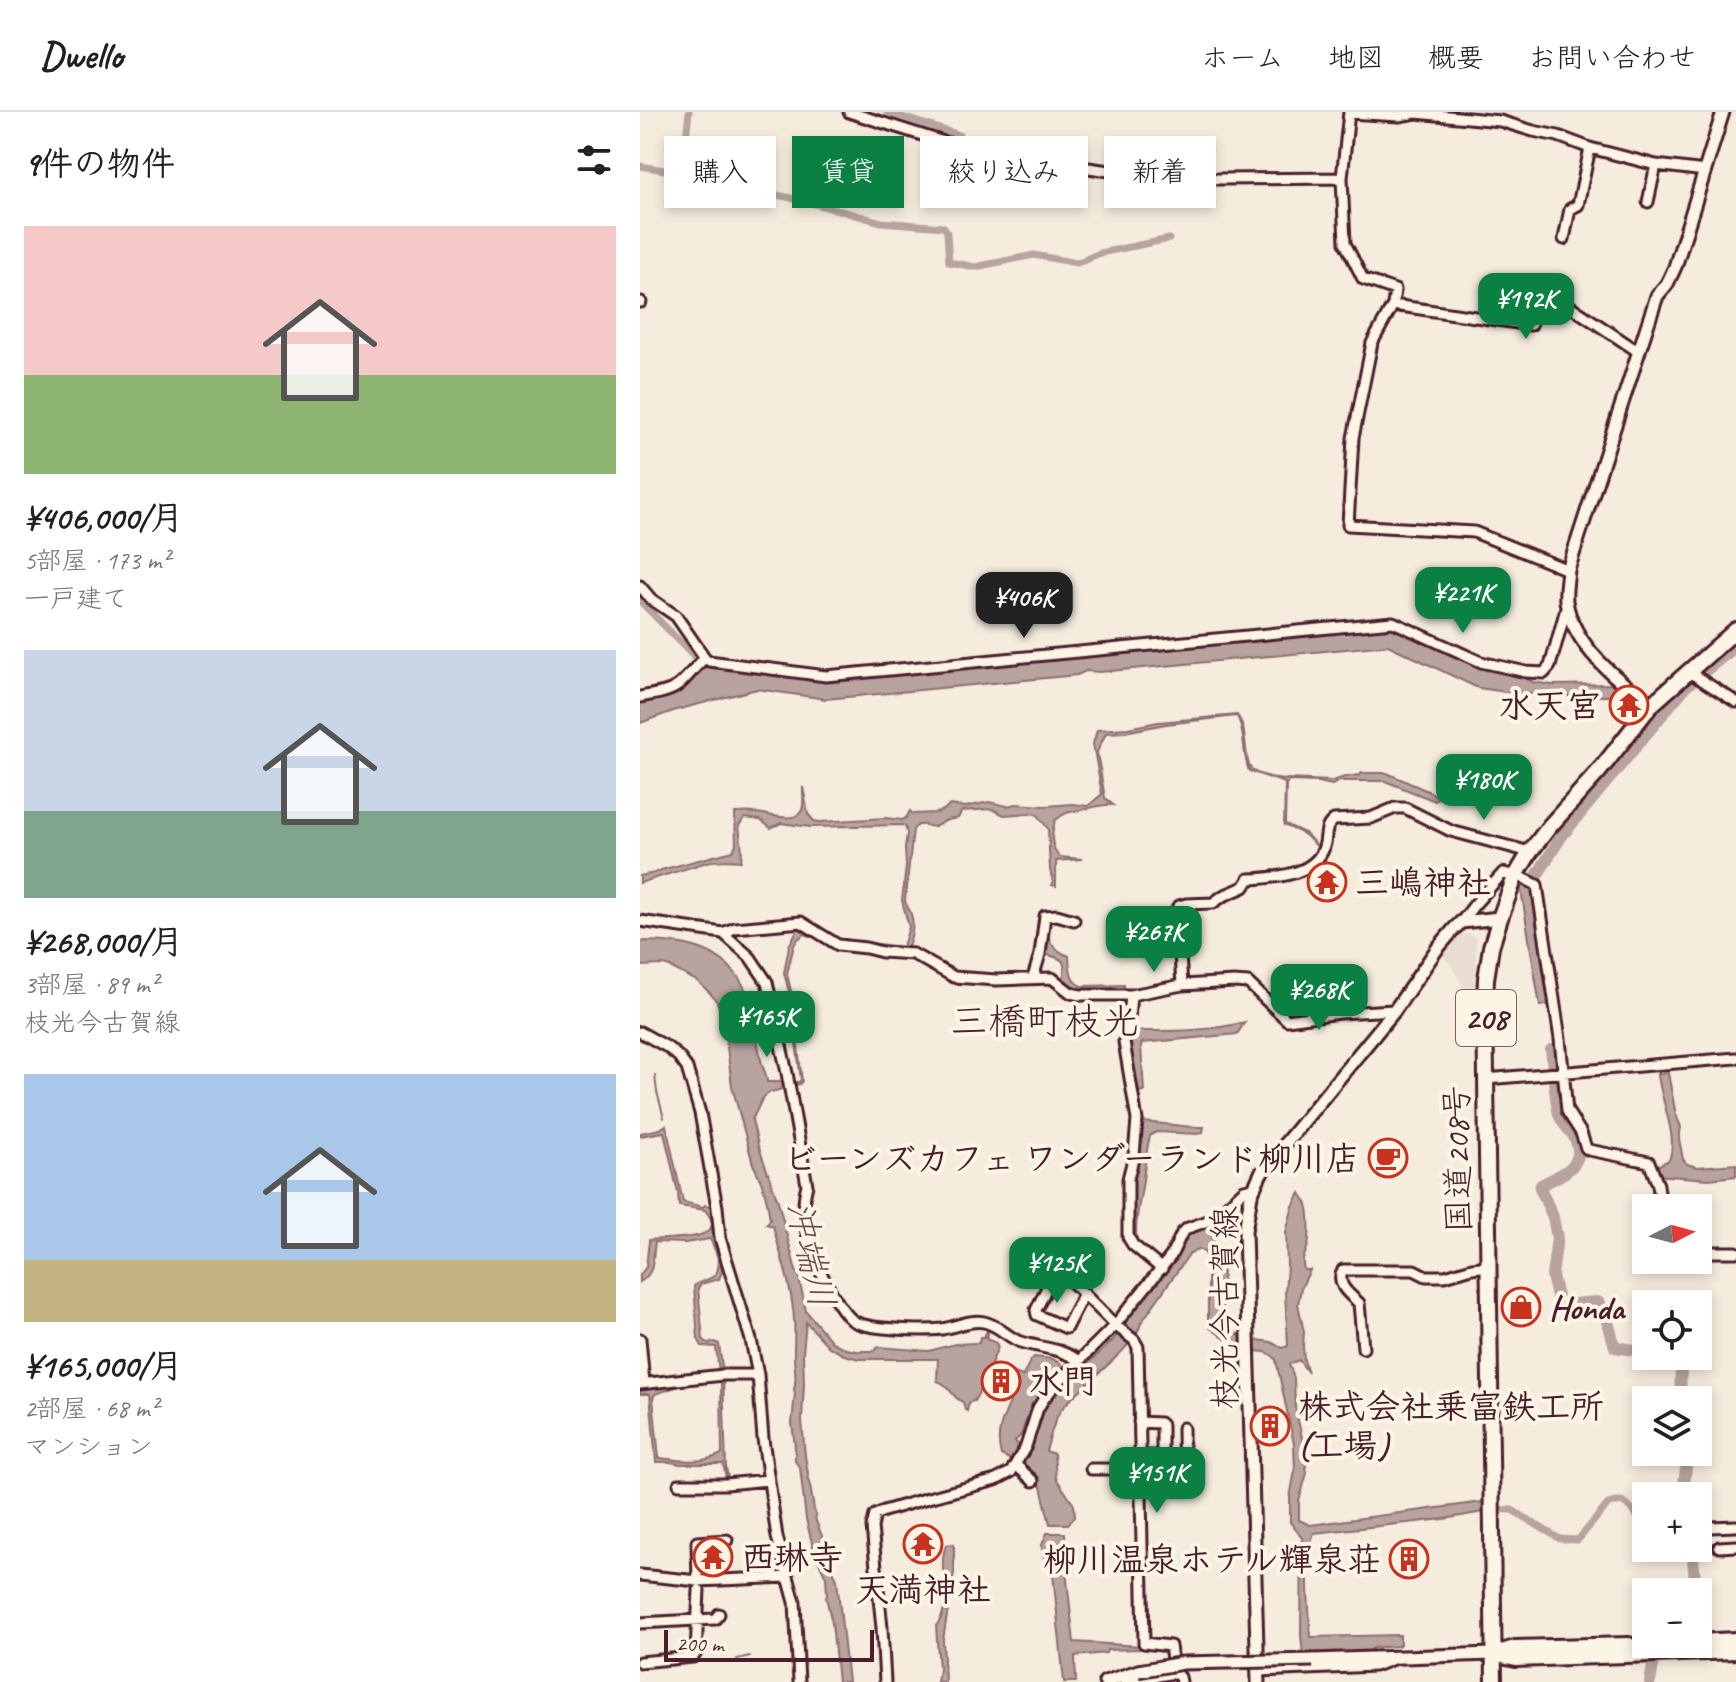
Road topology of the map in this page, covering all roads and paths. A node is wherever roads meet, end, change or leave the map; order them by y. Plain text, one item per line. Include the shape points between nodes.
1 (849, 112) edge
2 (1723, 112) edge
3 (1349, 113) edge
4 (1501, 117) edge
5 (1590, 148) junction
6 (1656, 165) junction
7 (1705, 171) junction
8 (1342, 178) junction
9 (1648, 202) dead end
10 (1564, 239) dead end
11 (1393, 305) junction
12 (1639, 352) junction
13 (1568, 570) junction
14 (640, 586) edge
15 (1567, 605) junction
16 (1736, 630) edge
17 (700, 662) junction
18 (1689, 672) junction
19 (640, 697) edge
20 (1736, 702) edge
21 (1651, 705) junction
22 (1530, 852) junction
23 (1518, 877) junction
24 (1500, 918) junction
25 (1074, 920) dead end
26 (640, 921) edge
27 (1461, 922) junction
28 (723, 933) junction
29 (1033, 978) junction
30 (1182, 985) junction
31 (1131, 995) junction
32 (1395, 1010) junction
33 (640, 1032) edge
34 (1736, 1058) edge
35 (1563, 1073) junction
36 (1486, 1079) junction
37 (1253, 1188) junction
38 (1659, 1194) edge
39 (1712, 1252) edge
40 (1736, 1252) edge
41 (1489, 1266) junction
42 (1162, 1269) junction
43 (1084, 1293) junction
44 (1115, 1325) junction
45 (640, 1339) edge
46 (1363, 1348) dead end
47 (1079, 1361) junction
48 (758, 1375) junction
49 (642, 1384) edge
50 (1139, 1422) junction
51 (1183, 1428) dead end
52 (1140, 1456) junction
53 (1016, 1465) junction
54 (1091, 1469) dead end
55 (1140, 1469) junction
56 (768, 1480) junction
57 (1033, 1481) dead end
58 (679, 1484) dead end
59 (1140, 1489) junction
60 (1736, 1526) edge
61 (1712, 1527) edge
62 (727, 1540) dead end
63 (1736, 1546) edge
64 (1719, 1547) dead end
65 (640, 1575) edge
66 (788, 1577) junction
67 (699, 1586) junction
68 (719, 1614) dead end
69 (699, 1620) junction
70 (640, 1623) edge
71 (1736, 1640) edge
72 (1712, 1641) edge
73 (1712, 1650) edge
74 (1632, 1651) edge
75 (1736, 1651) edge
76 (1493, 1654) junction
77 (640, 1662) edge
78 (1313, 1664) junction
79 (1174, 1673) junction
80 (1258, 1676) edge
81 (799, 1682) edge
82 (885, 1682) edge
83 (1105, 1682) edge
84 (1125, 1682) edge
85 (1181, 1682) edge
86 (1494, 1682) edge

1 - 8 street via 944,142 1116,172 1217,179
2 - 7 main road
3 - 4 street
3 - 8 street
4 - 5 street
5 - 6 street
5 - 10 street via 1578,205 1570,209
6 - 7 street
6 - 9 street
7 - 12 main road via 1675,267 1657,296
8 - 11 street via 1345,243 1363,279 1395,290
11 - 12 street via 1531,325 1543,288
11 - 13 street via 1372,343 1353,438 1348,525 1474,532
12 - 13 main road
13 - 15 main road
14 - 17 street via 676,616
15 - 17 street via 1544,673 1481,662 1393,622 826,676
15 - 21 main road via 1583,640 1605,669
16 - 18 highway, 国道208号 / 208
17 - 19 street via 681,684
18 - 20 street
18 - 21 highway, 国道208号 / 208
21 - 22 highway, 国道208号 / 208
22 - 23 highway, 国道208号 / 208
22 - 30 street via 1451,831 1405,808 1371,818 1334,820 1326,830 1324,847 1308,868 1249,879 1213,903 1179,906
23 - 24 highway, 国道208号 / 208
23 - 27 street via 1503,873
23 - 35 street via 1537,885
24 - 27 main road
24 - 36 highway, 国道208号 / 208 via 1486,979
25 - 29 street via 1045,916
26 - 28 street
27 - 32 main road, 枝光今古賀線
28 - 29 street via 801,922 838,945 913,954 954,977
28 - 47 street via 750,957 767,982 807,1185 803,1199 812,1252 852,1320 866,1326 930,1330 980,1321 1018,1342 1058,1350
29 - 31 street via 1052,978 1080,995
30 - 31 street
30 - 32 street via 1248,983 1287,1020
31 - 42 street via 1124,1042 1137,1120 1128,1179 1128,1237
32 - 37 main road, 枝光今古賀線
33 - 48 street via 667,1047 687,1068 700,1113 720,1238
34 - 35 street
35 - 36 street
35 - 38 street via 1567,1111 1586,1148 1647,1161
36 - 41 highway, 国道208号 / 208
37 - 42 street via 1213,1219 1182,1233
37 - 80 main road, 枝光今古賀線 via 1245,1231
39 - 40 street
41 - 46 street via 1445,1276 1414,1270 1343,1270 1341,1282 1359,1303
41 - 76 highway, 国道208号 / 208
42 - 44 street
43 - 43 street via 1066,1328 1037,1315 1054,1273
43 - 44 street
44 - 47 street
44 - 50 street via 1138,1347
45 - 49 street
47 - 53 street via 1038,1408
48 - 49 street
48 - 56 street
50 - 52 street
50 - 52 street via 1162,1425 1162,1454
51 - 59 street via 1184,1490
52 - 55 street
53 - 57 street
53 - 82 street via 996,1480 875,1515
54 - 55 street
55 - 59 street
56 - 58 street
56 - 66 street
59 - 79 street via 1144,1643 1170,1646
60 - 61 street
62 - 67 street via 697,1542
63 - 64 street
65 - 67 street
66 - 67 street
66 - 81 street via 795,1602
67 - 69 street
68 - 69 street
69 - 70 street
69 - 77 street via 693,1657
71 - 72 highway
73 - 75 highway
74 - 76 highway via 1516,1659
76 - 78 main road
76 - 86 highway, 国道208号 / 208
78 - 80 street
78 - 83 main road, bridge via 1183,1663
79 - 84 street
79 - 85 street

